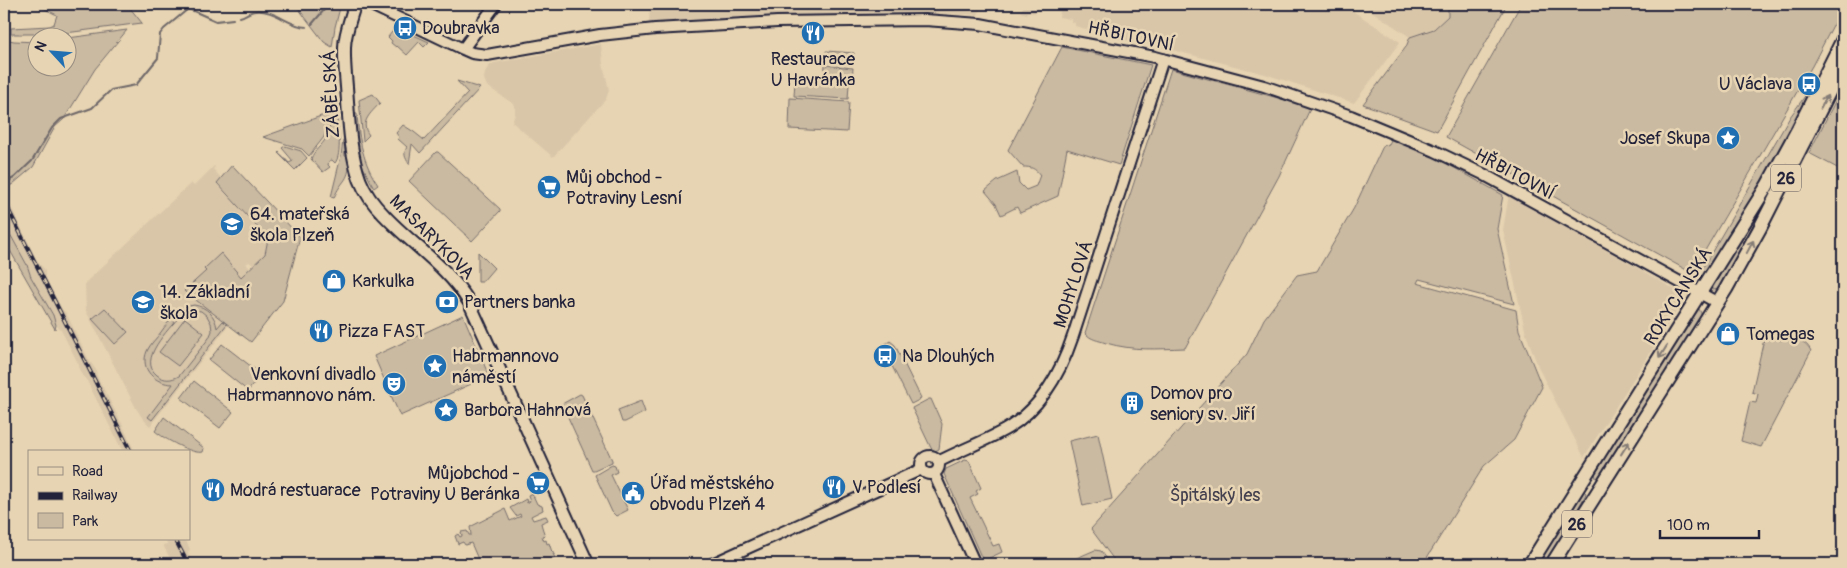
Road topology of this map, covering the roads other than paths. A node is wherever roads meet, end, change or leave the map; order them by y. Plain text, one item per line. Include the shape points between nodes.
1 (355, 4) edge
2 (369, 4) edge
3 (496, 4) edge
4 (1843, 39) edge
5 (464, 49) junction
6 (1164, 59) junction
7 (1843, 65) edge
8 (361, 182) joint
9 (1700, 294) junction
10 (1718, 303) junction
11 (938, 462) junction
12 (922, 469) junction
13 (935, 475) junction
14 (588, 564) edge
15 (712, 564) edge
16 (975, 564) edge
17 (1530, 564) edge
18 (1552, 564) edge

1 - 8 main road, ZÁBĚLSKÁ via 347,30 345,60 353,153
2 - 5 street, HŘBITOVNÍ
3 - 5 street
4 - 9 main road, ROKYCANSKÁ / 26 via 1777,168
5 - 6 street, HŘBITOVNÍ via 487,55 654,29 777,22 925,20 980,24
6 - 9 street, HŘBITOVNÍ via 1264,86 1435,150
6 - 11 street, MOHYLOVÁ via 1074,336 1056,376 1037,403 1014,424
10 -> 7 main road, ROKYCANSKÁ / 26
8 - 14 main road, MASARYKOVA via 385,216 440,266 469,302
9 - 10 street, HŘBITOVNÍ
9 -> 17 main road, ROKYCANSKÁ / 26
18 -> 10 main road, ROKYCANSKÁ / 26
11 - 12 street via 934,457 926,457
11 - 13 street
12 - 13 street
12 - 15 street
13 - 16 street

